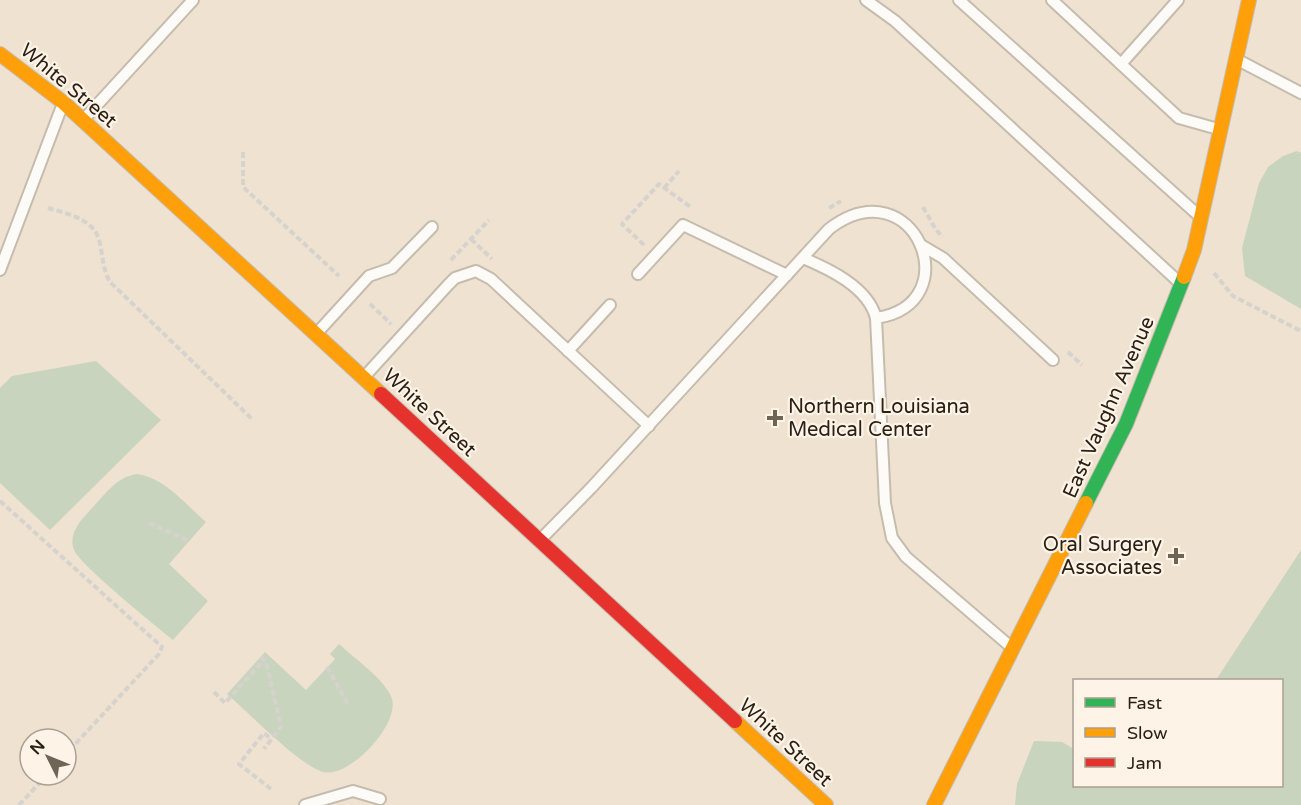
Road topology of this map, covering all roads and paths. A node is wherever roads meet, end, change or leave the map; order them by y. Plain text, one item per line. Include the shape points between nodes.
1 (193, 0) edge
2 (866, 0) edge
3 (1052, 0) edge
4 (1178, 0) edge
5 (1249, 0) edge
6 (967, 2) edge
7 (0, 54) edge
8 (1236, 59) junction
9 (1121, 64) junction
10 (1301, 93) edge
11 (64, 103) junction
12 (83, 120) junction
13 (1221, 130) junction
14 (243, 152) dead end
15 (679, 171) dead end
16 (664, 188) dead end
17 (48, 208) dead end
18 (1202, 219) junction
19 (432, 227) dead end
20 (921, 245) junction
21 (803, 258) junction
22 (0, 270) edge
23 (1213, 272) dead end
24 (638, 274) dead end
25 (787, 275) junction
26 (339, 276) dead end
27 (1182, 285) junction
28 (610, 305) dead end
29 (876, 318) junction
30 (1301, 331) edge
31 (316, 333) junction
32 (568, 351) junction
33 (1053, 360) dead end
34 (364, 377) junction
35 (252, 420) dead end
36 (648, 426) junction
37 (0, 501) edge
38 (148, 523) dead end
39 (539, 541) junction
40 (189, 542) dead end
41 (1013, 649) junction
42 (327, 668) dead end
43 (214, 692) dead end
44 (349, 706) dead end
45 (271, 739) junction
46 (78, 741) edge
47 (264, 749) dead end
48 (36, 787) edge
49 (271, 789) dead end
50 (380, 799) dead end
51 (19, 805) edge
52 (305, 805) edge
53 (826, 805) edge
54 (934, 805) edge

1 - 12 lane
2 - 27 lane via 895,21
3 - 9 lane
4 - 9 lane
5 - 8 street, East Vaughn Avenue
6 - 18 lane
7 - 11 street, White Street
8 - 10 lane
8 - 13 street, East Vaughn Avenue
9 - 13 lane via 1179,118
11 - 12 street, White Street
11 - 22 lane
12 - 31 street, White Street
13 - 18 street, East Vaughn Avenue
14 - 26 path via 243,187
15 - 16 path
17 - 35 path via 79,218 93,228 110,282
18 - 27 street, East Vaughn Avenue
19 - 31 lane via 392,268 369,276
20 - 21 lane via 903,221 890,214 865,212 834,225
20 - 29 lane via 926,270 920,290 897,314
20 - 33 lane via 943,258
21 - 25 lane
21 - 29 lane via 849,284 869,302
23 - 30 path via 1233,296
24 - 25 lane via 683,225
25 - 36 lane
27 - 41 street, East Vaughn Avenue via 1126,424
28 - 32 lane
29 - 41 lane via 885,503 892,538 906,557
31 - 34 street, White Street
32 - 34 lane via 491,279 476,271 455,278
32 - 36 lane
34 - 39 street, White Street
36 - 39 lane
37 - 46 path via 162,647
38 - 40 path
39 - 53 street, White Street
41 - 54 street, East Vaughn Avenue
42 - 44 path
43 - 45 path via 225,703 262,658 281,727
45 - 47 path
45 - 49 path via 264,733 238,764
48 - 51 path
50 - 52 lane via 353,791

